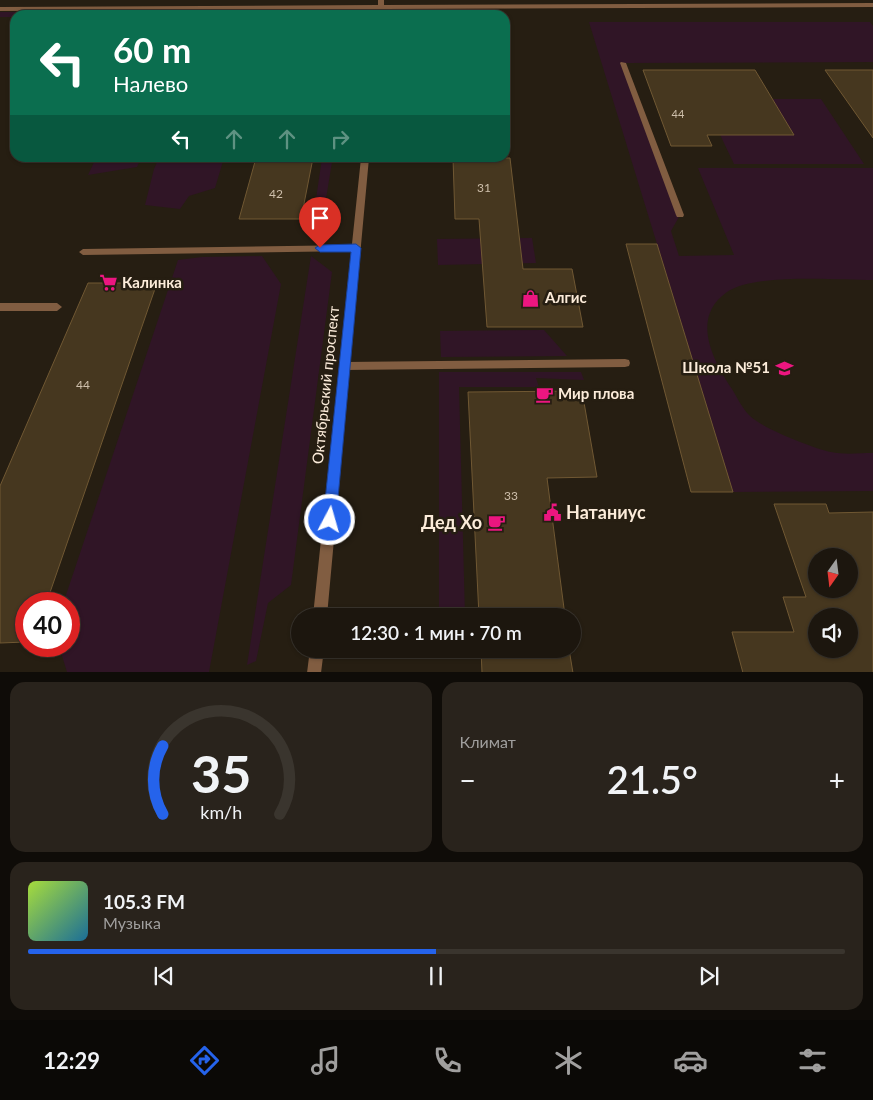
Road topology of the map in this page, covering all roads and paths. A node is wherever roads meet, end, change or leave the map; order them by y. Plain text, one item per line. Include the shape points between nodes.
1 (381, 4) edge
2 (873, 5) edge
3 (168, 8) joint
4 (0, 9) edge
5 (623, 63) dead end
6 (365, 162) edge
7 (680, 215) dead end
8 (356, 248) junction
9 (82, 252) dead end
10 (0, 307) edge
11 (57, 307) dead end
12 (624, 363) dead end
13 (345, 366) junction
14 (321, 608) edge
15 (316, 658) edge
16 (314, 672) edge

1 - 2 street
1 - 3 street
3 - 4 street
5 - 7 street
6 - 8 street, Октябрьский проспект
8 - 9 street
8 - 13 street, Октябрьский проспект
10 - 11 street
12 - 13 street
13 - 14 street, Октябрьский проспект
15 - 16 street

